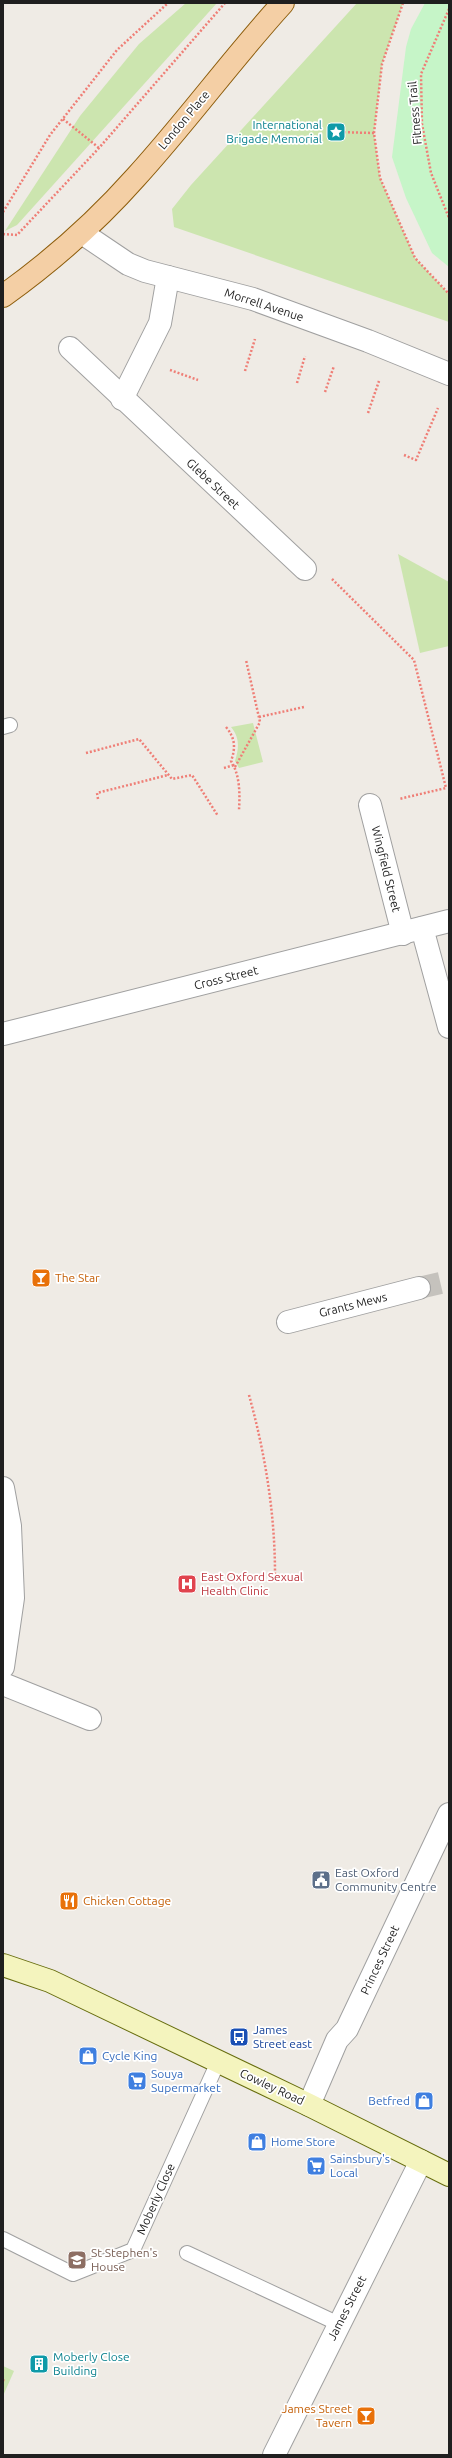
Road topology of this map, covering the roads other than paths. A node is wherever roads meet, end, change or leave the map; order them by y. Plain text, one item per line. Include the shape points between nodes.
1 (283, 3) edge
2 (82, 233) junction
3 (168, 277) junction
4 (3, 296) edge
5 (70, 348) dead end
6 (449, 374) edge
7 (122, 399) junction
8 (305, 569) dead end
9 (370, 805) road end
10 (449, 921) edge
11 (412, 931) junction
12 (449, 1028) edge
13 (3, 1034) edge
14 (419, 1288) tunnel mouth
15 (288, 1322) dead end
16 (3, 1488) edge
17 (3, 1667) edge
18 (3, 1684) edge
19 (90, 1719) dead end
20 (449, 1814) edge
21 (3, 1952) edge
22 (3, 1964) edge
23 (50, 1982) junction
24 (218, 2062) junction
25 (309, 2105) junction
26 (421, 2162) junction
27 (449, 2175) edge
28 (3, 2239) edge
29 (187, 2253) dead end
30 (339, 2324) junction
31 (274, 2455) edge

1 - 2 main road, London Place via 136,177
2 - 3 street, Morrell Avenue via 128,264
2 - 4 main road, London Place via 43,268
3 - 6 street, Morrell Avenue via 253,298
3 - 7 street via 160,323
5 - 7 street, Glebe Street
7 - 8 street, Glebe Street
9 - 11 street, Wingfield Street
10 - 11 street, Cross Street
11 - 12 street
11 - 13 street, Cross Street
14 - 15 street, Grants Mews
16 - 17 street via 10,1526 13,1598
18 - 19 street
20 - 25 street, Princes Street via 347,2029 336,2040
21 - 23 main road, Cowley Road
22 - 23 main road, Cowley Road
23 - 24 main road, Cowley Road
24 - 25 main road, Cowley Road
24 - 28 lane, Moberly Close via 133,2250 73,2274
25 - 26 main road, Cowley Road
26 - 27 main road, Cowley Road
26 - 30 street, James Street
29 - 30 lane
30 - 31 street, James Street

